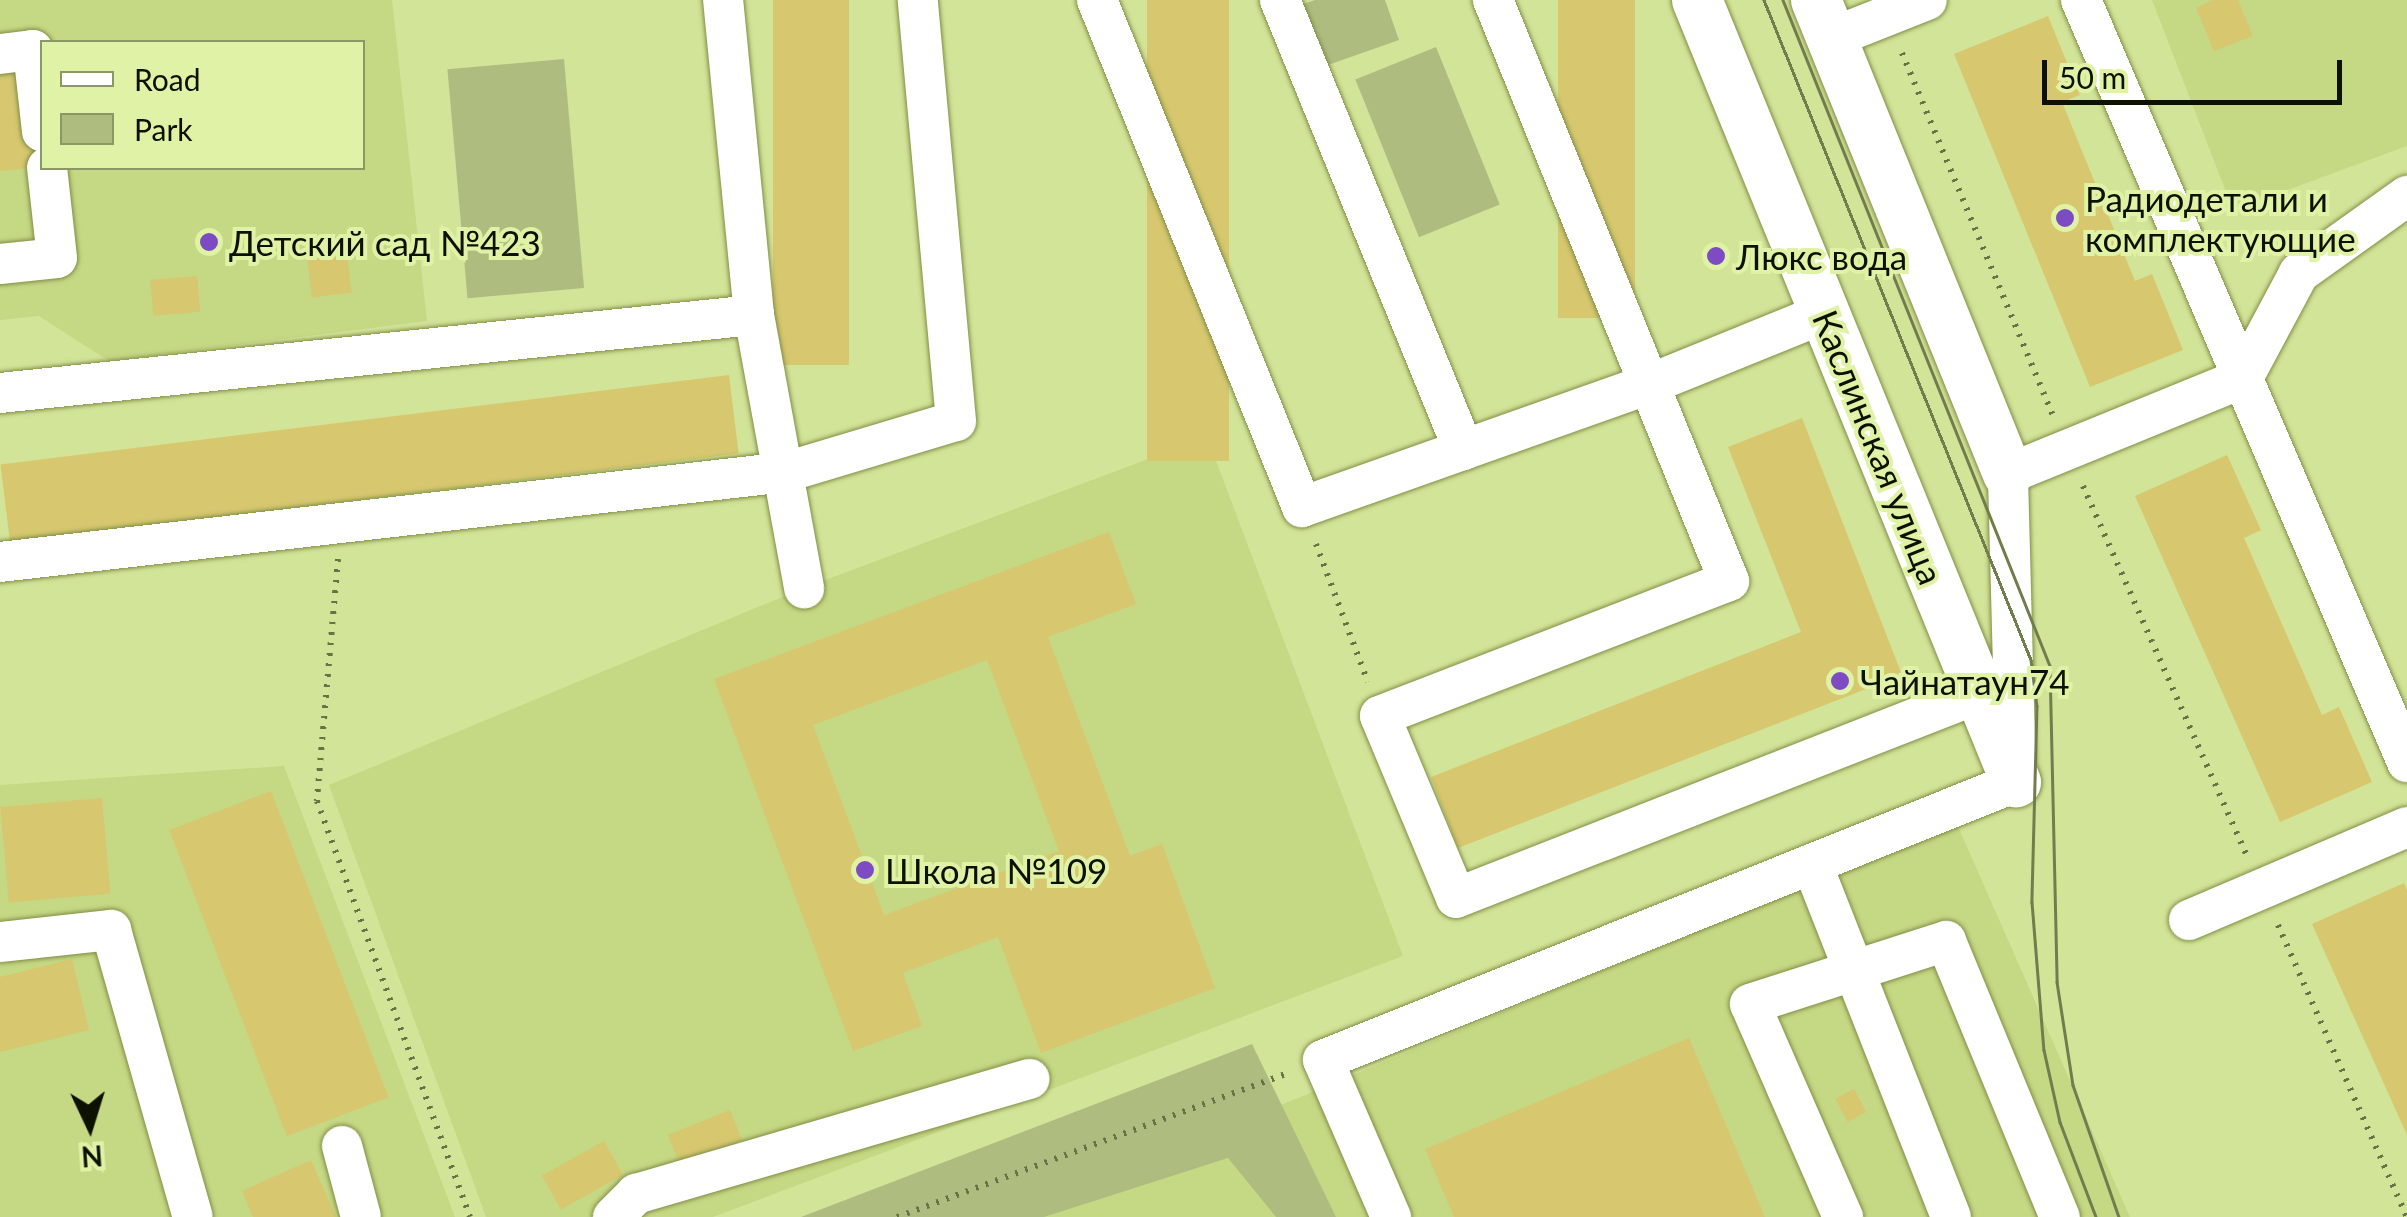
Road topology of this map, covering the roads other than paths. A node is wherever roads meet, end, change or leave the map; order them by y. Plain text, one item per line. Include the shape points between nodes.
1 (723, 0) edge
2 (918, 0) edge
3 (1096, 0) edge
4 (1280, 0) edge
5 (1493, 0) edge
6 (1698, 0) edge
7 (1928, 0) edge
8 (2081, 0) edge
9 (1824, 19) edge
10 (0, 54) edge
11 (40, 114) edge
12 (46, 170) edge
13 (2407, 196) edge
14 (0, 264) edge
15 (1825, 313) junction
16 (754, 315) junction
17 (2243, 378) junction
18 (1650, 384) junction
19 (0, 393) edge
20 (1464, 450) junction
21 (786, 472) junction
22 (2008, 474) junction
23 (0, 562) edge
24 (804, 588) dead end
25 (1980, 693) junction
26 (2407, 762) edge
27 (2016, 782) junction
28 (2407, 827) edge
29 (1812, 864) junction
30 (2189, 920) dead end
31 (0, 942) edge
32 (1856, 974) junction
33 (1030, 1080) dead end
34 (342, 1146) dead end
35 (193, 1217) edge
36 (362, 1217) edge
37 (613, 1217) edge
38 (1390, 1217) edge
39 (1843, 1217) edge
40 (1951, 1217) edge
41 (2060, 1217) edge

1 - 16 lane
2 - 21 lane via 956,421
3 - 20 lane via 1302,507
4 - 20 lane
5 - 18 lane
6 - 15 main road, Каслинская улица
7 - 9 lane via 1888,16
8 - 17 lane
9 - 22 main road
10 - 11 lane via 33,50
12 - 14 lane via 57,258
13 - 17 lane via 2299,273
15 - 18 lane
15 - 25 main road, Каслинская улица
16 - 19 lane
16 - 21 lane
17 - 22 lane
17 - 26 lane
18 - 20 lane
18 - 25 lane via 1729,581 1380,716 1456,898
21 - 23 lane
21 - 24 lane
22 - 27 lane
25 - 27 main road, Каслинская улица
27 - 29 lane
28 - 30 lane
29 - 32 lane
29 - 38 lane via 1323,1060
31 - 35 lane via 111,930
32 - 39 lane via 1750,1004
32 - 40 lane
32 - 41 lane via 1946,941
33 - 37 lane via 636,1194
34 - 36 lane

